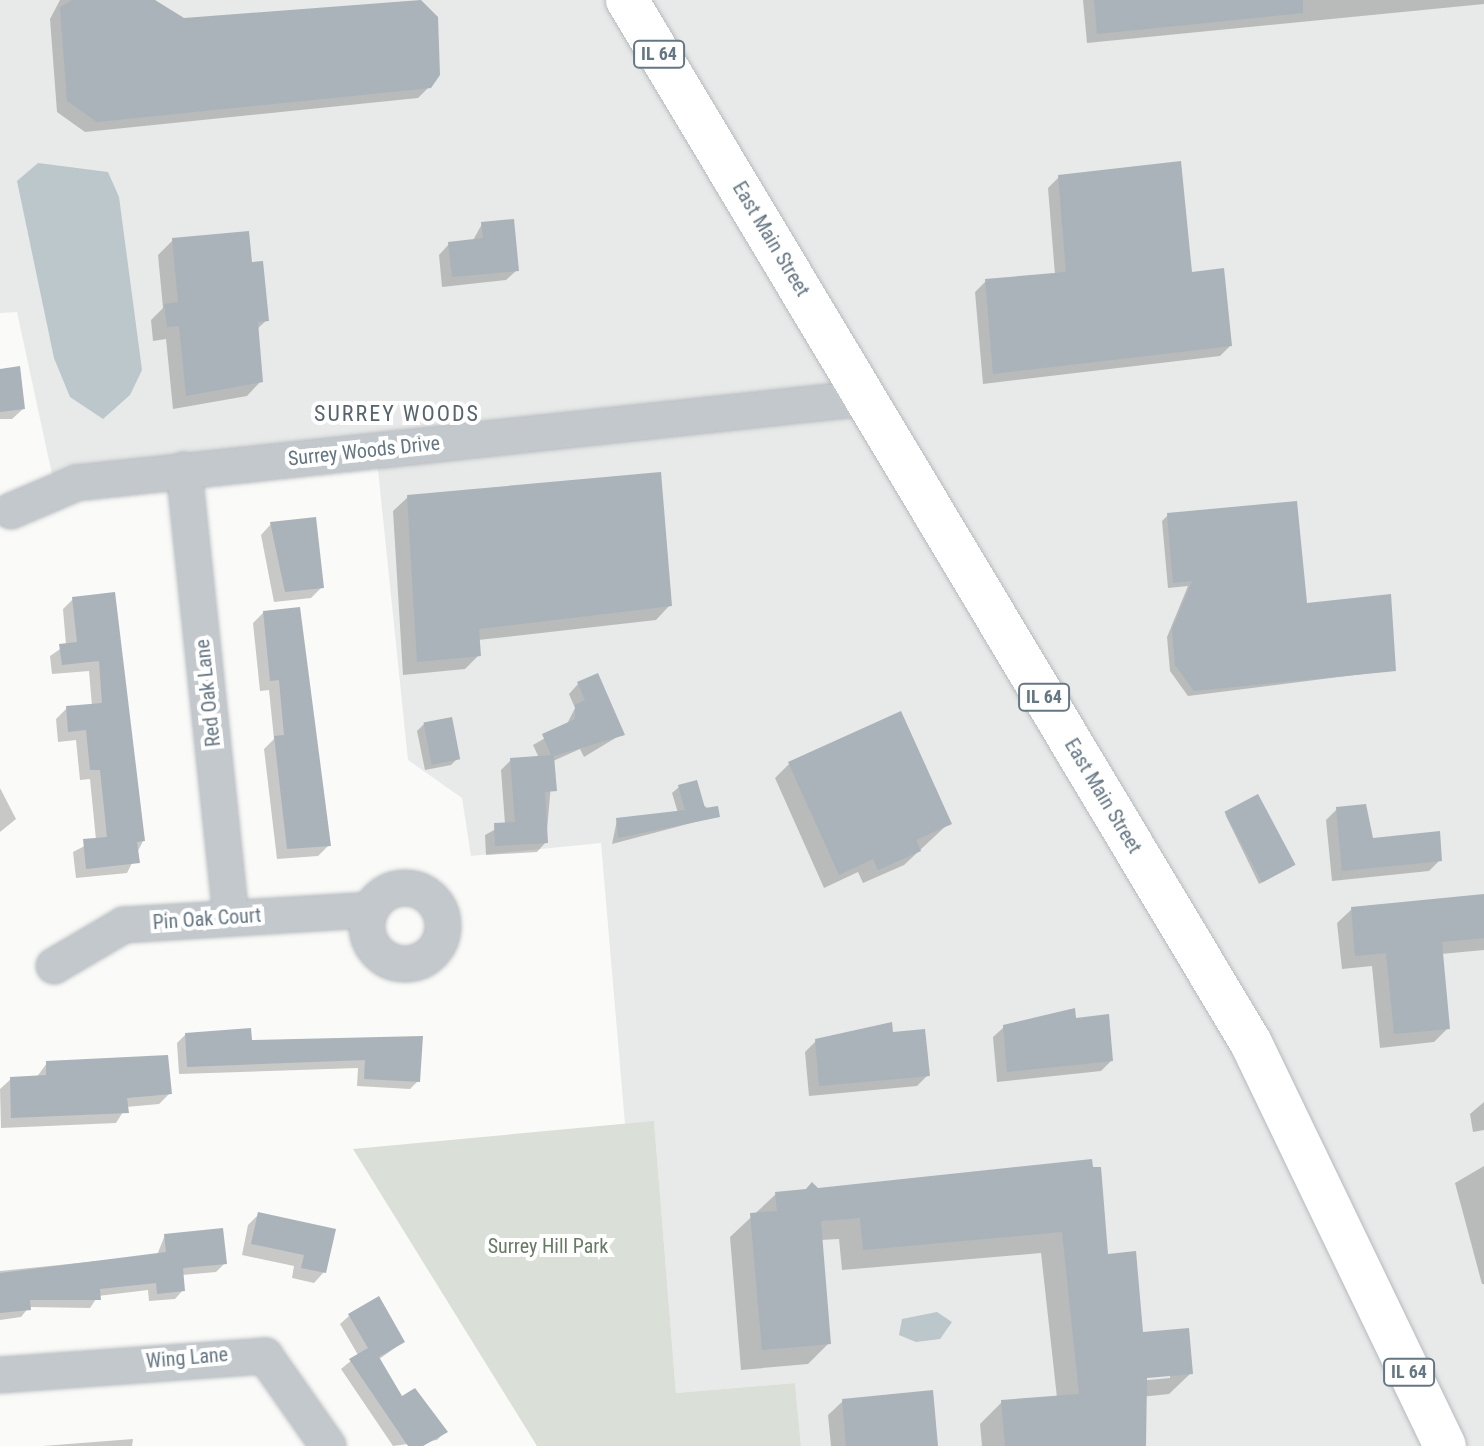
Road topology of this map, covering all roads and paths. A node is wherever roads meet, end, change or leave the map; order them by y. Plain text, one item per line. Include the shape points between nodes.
1 (627, 0) edge
2 (866, 398) junction
3 (184, 470) junction
4 (11, 511) dead end
5 (371, 910) dead end
6 (231, 916) junction
7 (54, 966) dead end
8 (0, 1375) edge
9 (328, 1446) edge
10 (1445, 1446) edge

1 - 2 main road, East Main Street / IL 64
2 - 3 street, Surrey Woods Drive
2 - 10 main road, East Main Street / IL 64 via 1251,1043
3 - 4 street, Surrey Woods Drive via 77,483
3 - 6 street, Red Oak Lane
5 - 6 street, Pin Oak Court
6 - 7 street, Pin Oak Court via 124,925
8 - 9 street, Wing Lane via 265,1356

